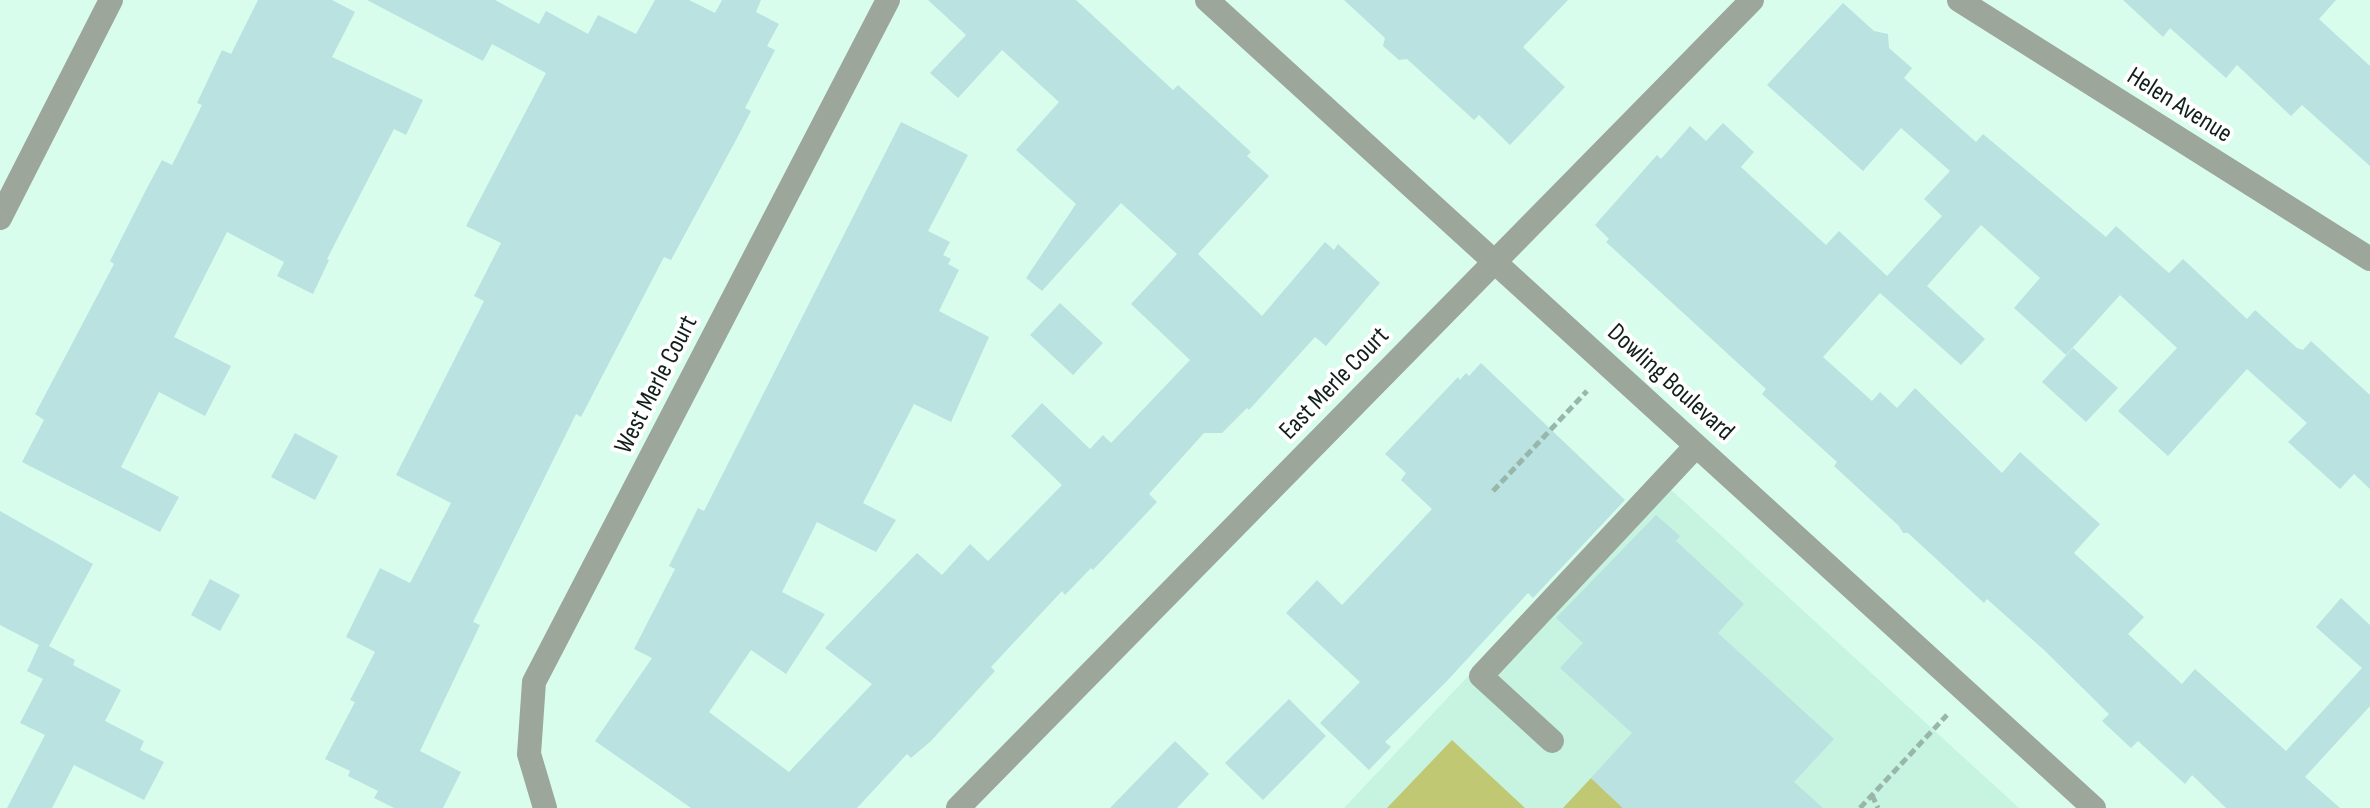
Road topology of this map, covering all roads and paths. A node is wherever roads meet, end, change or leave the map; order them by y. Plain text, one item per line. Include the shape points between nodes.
1 (111, 0) edge
2 (888, 0) edge
3 (1207, 0) edge
4 (1752, 0) edge
5 (1959, 0) edge
6 (0, 218) edge
7 (2370, 259) edge
8 (1495, 262) junction
9 (1609, 367) junction
10 (1696, 446) junction
11 (1493, 491) dead end
12 (1967, 693) junction
13 (1552, 741) dead end
14 (1872, 795) junction
15 (545, 808) edge
16 (958, 808) edge
17 (1860, 808) edge
18 (1878, 808) edge
19 (2094, 808) edge

1 - 6 street
2 - 15 street, West Merle Court via 534,682 529,754
3 - 8 street, Dowling Boulevard
4 - 8 street, East Merle Court
5 - 7 street, Helen Avenue
8 - 9 street, Dowling Boulevard
8 - 16 street, East Merle Court
9 - 10 street, Dowling Boulevard
9 - 11 path
10 - 12 street, Dowling Boulevard
10 - 13 street via 1481,676
12 - 14 path
12 - 19 street, Dowling Boulevard
14 - 17 path
14 - 18 path

